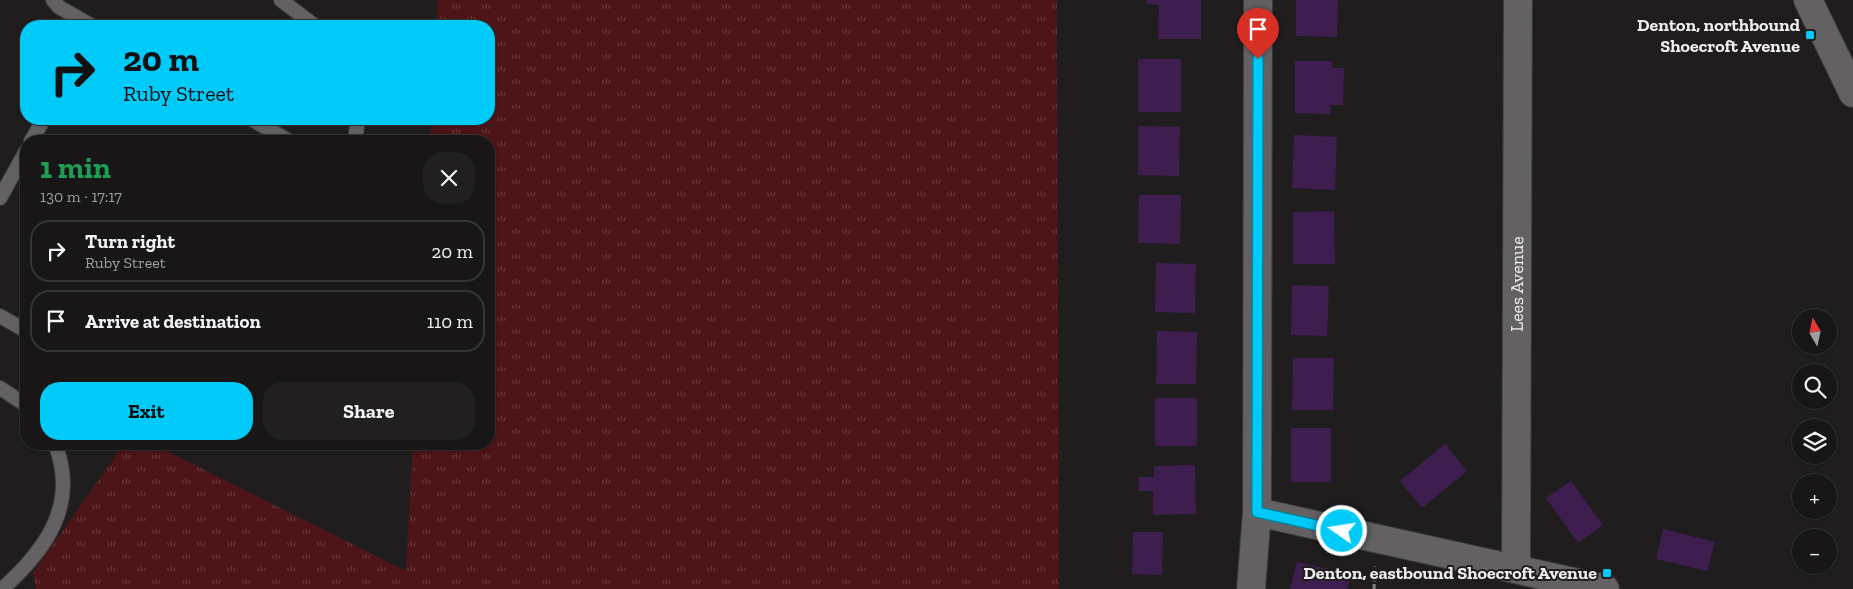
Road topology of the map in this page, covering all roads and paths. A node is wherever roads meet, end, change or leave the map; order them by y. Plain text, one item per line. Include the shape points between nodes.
1 (54, 0) edge
2 (281, 0) edge
3 (1258, 0) edge
4 (1518, 0) edge
5 (1808, 0) edge
6 (81, 20) edge
7 (307, 20) edge
8 (1853, 93) edge
9 (261, 125) edge
10 (279, 135) edge
11 (20, 162) edge
12 (0, 198) edge
13 (0, 316) edge
14 (20, 328) edge
15 (0, 388) edge
16 (20, 401) edge
17 (57, 450) edge
18 (1257, 512) junction
19 (1516, 569) junction
20 (2, 589) edge
21 (1251, 589) edge
22 (1605, 589) edge

1 - 6 lane via 59,8
2 - 7 lane
3 - 18 street
4 - 19 street, Lees Avenue
5 - 8 street
9 - 10 lane
11 - 12 lane
13 - 14 lane
15 - 16 lane
17 - 20 lane via 63,493 55,524 40,550
18 - 19 street
18 - 21 street
19 - 22 street

